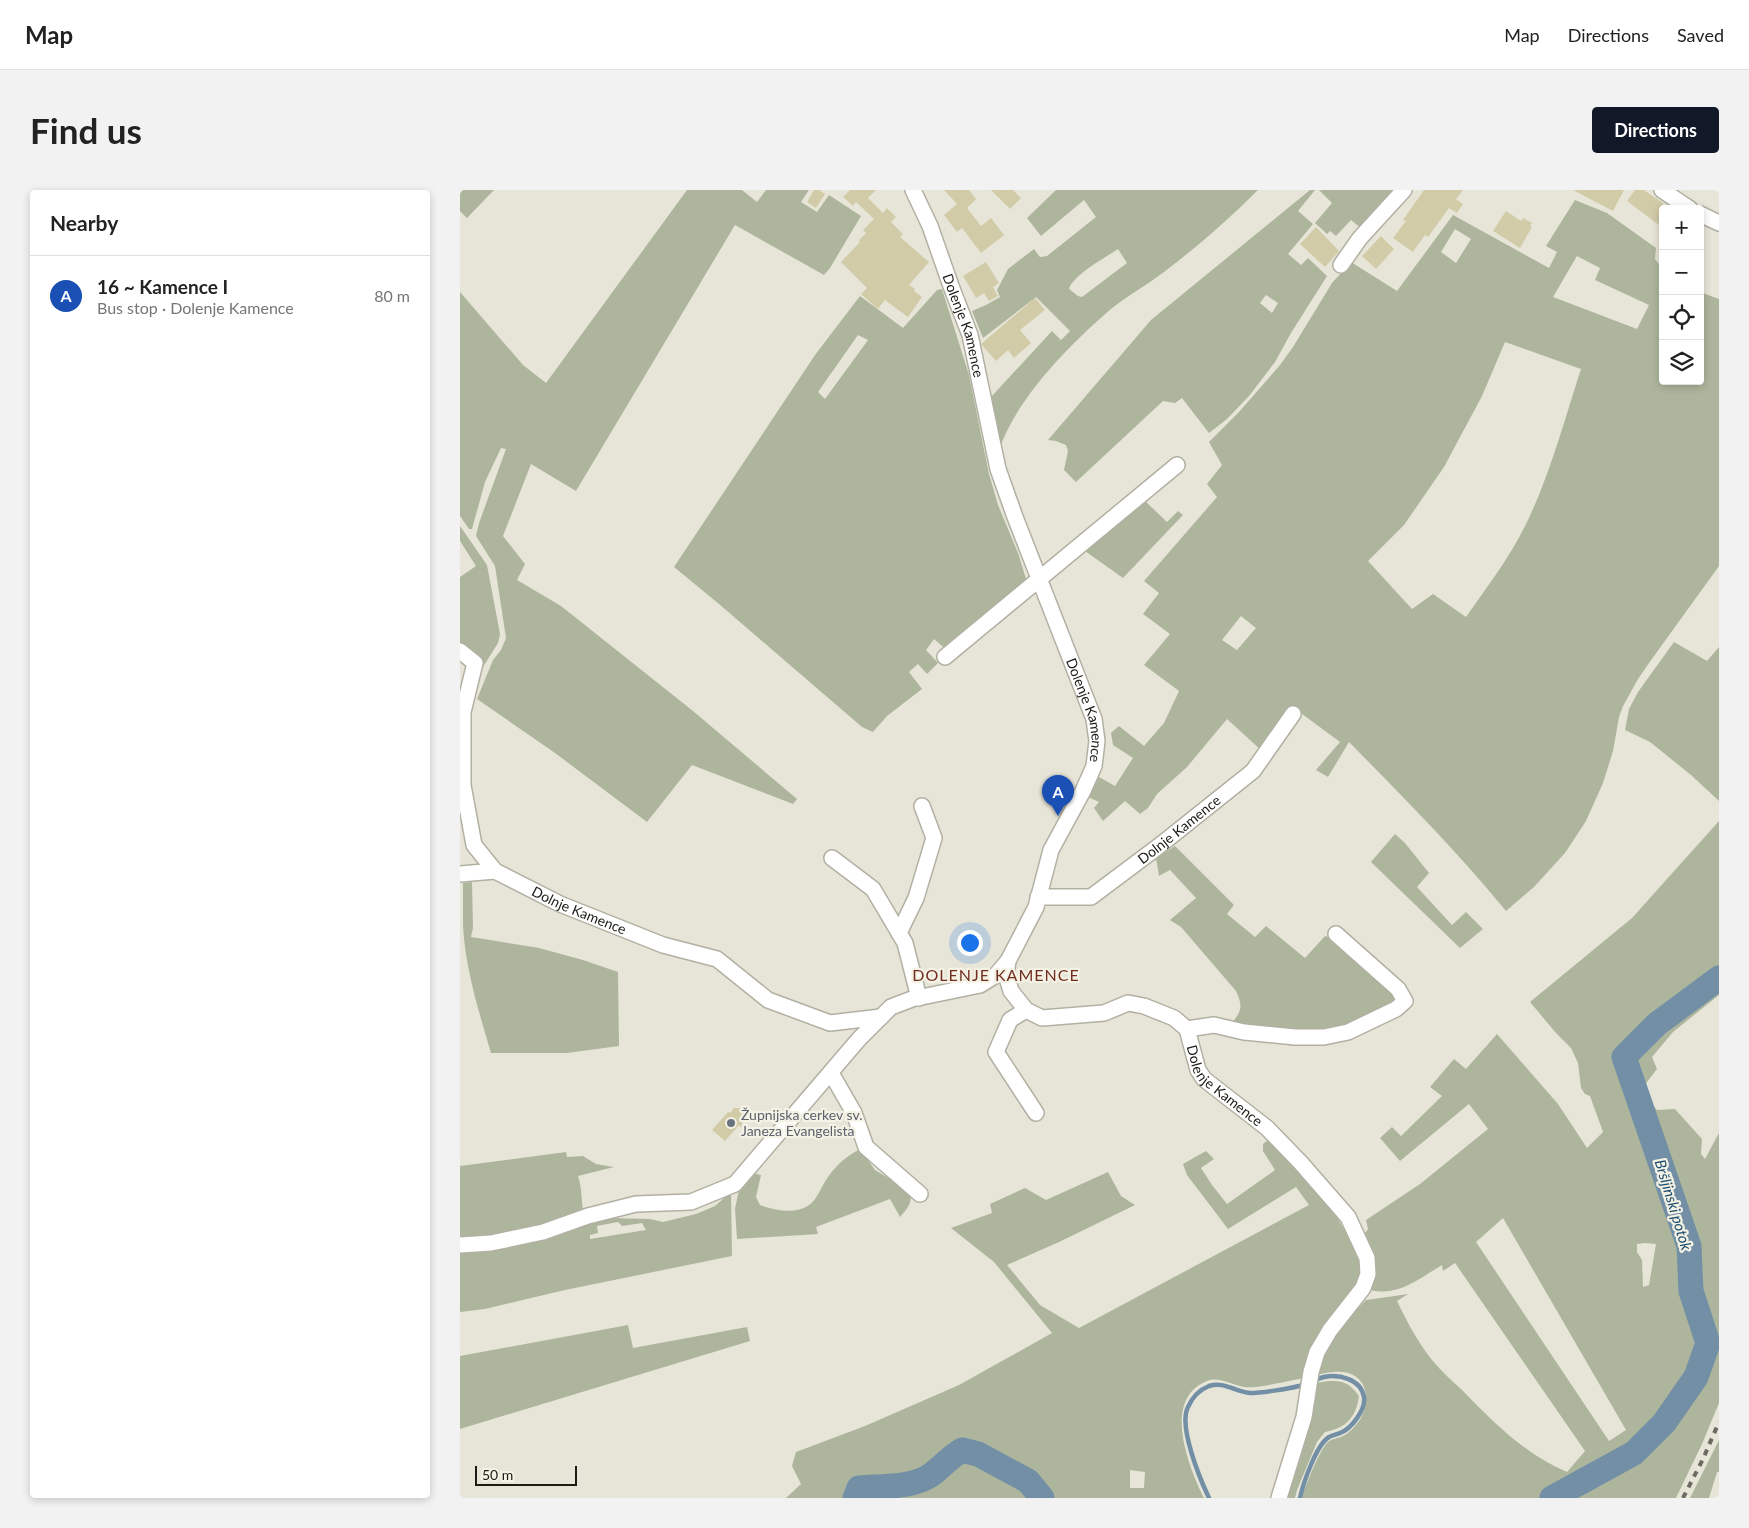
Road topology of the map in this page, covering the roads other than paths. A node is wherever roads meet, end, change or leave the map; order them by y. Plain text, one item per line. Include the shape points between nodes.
1 (914, 190) edge
2 (1404, 190) edge
3 (1662, 190) edge
4 (1684, 205) edge
5 (1704, 216) edge
6 (1719, 223) edge
7 (1342, 265) dead end
8 (1177, 465) dead end
9 (1040, 578) junction
10 (460, 651) edge
11 (945, 657) dead end
12 (1293, 714) dead end
13 (922, 806) dead end
14 (460, 828) edge
15 (472, 839) junction
16 (832, 858) dead end
17 (495, 871) junction
18 (460, 874) edge
19 (1038, 897) junction
20 (899, 933) junction
21 (1336, 934) dead end
22 (1008, 961) junction
23 (980, 985) junction
24 (1011, 991) junction
25 (919, 998) junction
26 (1026, 1010) junction
27 (881, 1017) junction
28 (1187, 1029) junction
29 (831, 1073) junction
30 (1036, 1113) dead end
31 (920, 1194) dead end
32 (460, 1245) edge
33 (1279, 1498) edge

1 - 9 street, Dolenje Kamence via 970,335 998,469
2 - 7 street via 1360,238
3 - 4 street
5 - 6 street
8 - 9 street
9 - 11 street
9 - 19 street, Dolenje Kamence via 1088,699 1096,741 1094,766 1051,850
10 - 15 street, Dolnje Kamence via 475,663 463,712 463,785
12 - 19 street, Dolnje Kamence via 1253,771 1091,897
13 - 20 street via 934,838 916,898
14 - 15 street
15 - 17 street, Dolnje Kamence
16 - 20 street via 873,889
17 - 18 street
17 - 27 street, Dolnje Kamence via 569,908 663,945 717,959 768,1000 830,1023
19 - 22 street, Dolenje Kamence
20 - 25 street via 905,943
21 - 28 street via 1398,989 1405,1001 1396,1009 1348,1032 1324,1037 1244,1032 1214,1025
22 - 23 street via 996,975
22 - 24 street via 1006,975
23 - 24 street
23 - 25 street
24 - 26 street
25 - 27 street via 891,1007
26 - 28 street, Dolenje Kamence via 1042,1018 1057,1018 1104,1013 1128,1003 1174,1018
26 - 30 street via 1010,1020 996,1052
27 - 29 street
28 - 33 street, Dolenje Kamence via 1198,1070 1204,1080 1267,1128 1300,1162 1348,1217 1367,1258 1368,1274 1363,1288 1317,1352 1304,1417
29 - 31 street via 854,1113 866,1147
29 - 32 street via 735,1184 691,1202 636,1204 543,1232 491,1243

